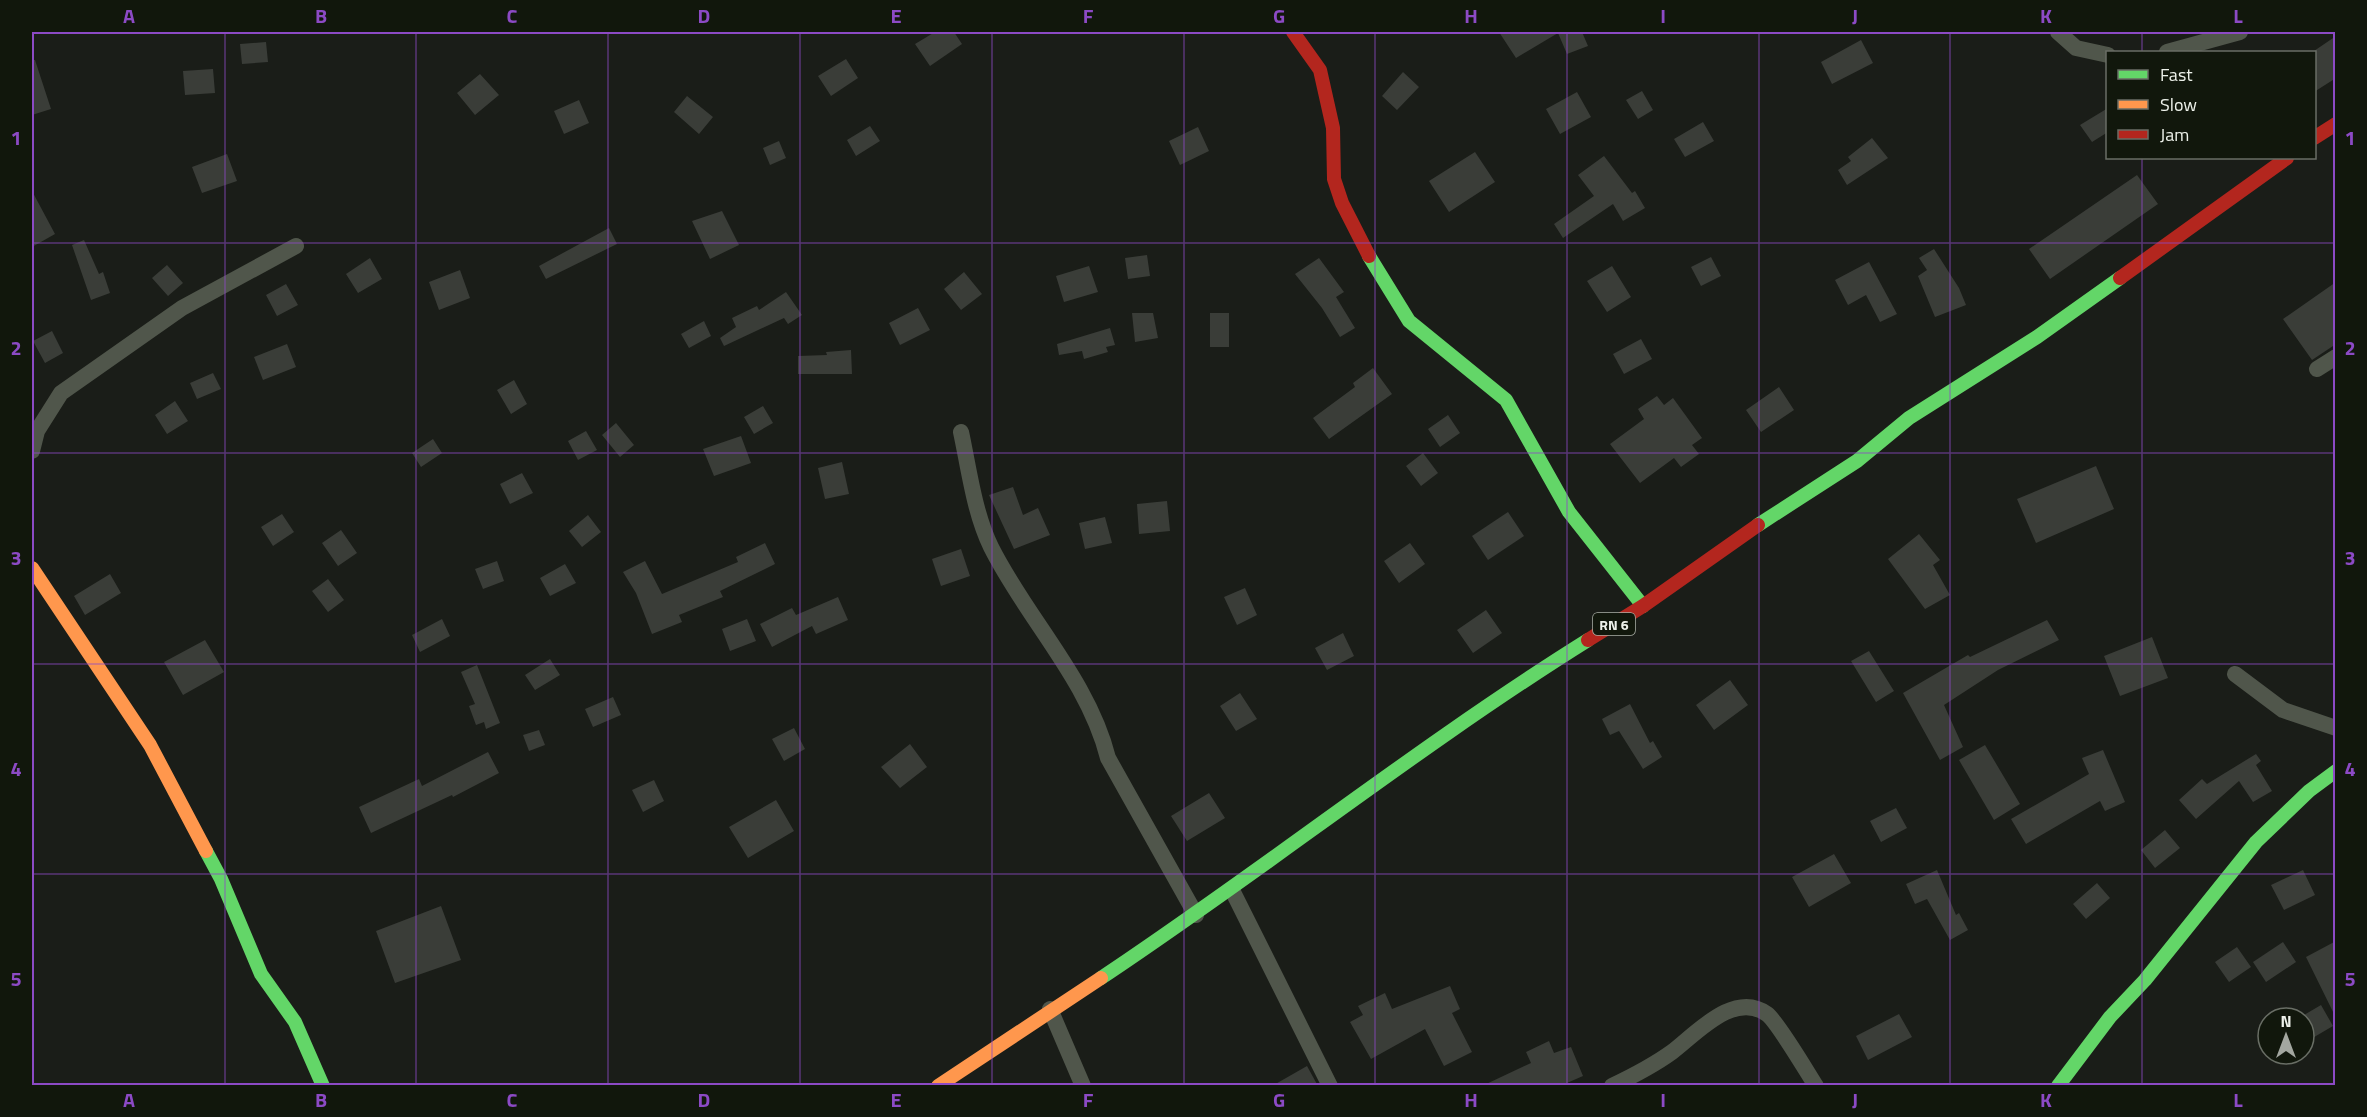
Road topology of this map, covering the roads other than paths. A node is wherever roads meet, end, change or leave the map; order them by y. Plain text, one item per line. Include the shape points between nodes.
1 (1293, 32) edge
2 (2058, 32) edge
3 (2240, 32) edge
4 (2171, 51) edge
5 (2106, 55) edge
6 (2336, 124) edge
7 (2316, 137) edge
8 (2286, 159) edge
9 (296, 246) dead end
10 (2336, 357) edge
11 (2317, 369) dead end
12 (961, 432) dead end
13 (32, 451) edge
14 (32, 568) edge
15 (1643, 606) junction
16 (2235, 674) dead end
17 (2336, 728) edge
18 (2336, 771) edge
19 (1232, 890) junction
20 (1196, 915) junction
21 (1050, 1009) junction
22 (323, 1086) edge
23 (938, 1086) edge
24 (1083, 1086) edge
25 (1330, 1086) edge
26 (1612, 1086) edge
27 (1816, 1086) edge
28 (2058, 1086) edge

1 - 15 street via 1320,70 1333,128 1335,179 1342,203 1374,267 1409,321 1506,400 1569,512
2 - 5 street via 2076,48
3 - 4 street
6 - 7 street
8 - 15 street, RN 6 via 2037,337 1909,418 1857,461 1793,500
9 - 13 street via 182,308 61,393 37,431
10 - 11 street
12 - 20 street via 989,544 1084,698 1108,758
14 - 22 street via 150,745 221,879 261,974 295,1022
15 - 19 street, RN 6 via 1526,679
16 - 17 street via 2283,710
18 - 28 street via 2256,842 2145,981 2110,1017
19 - 20 street, RN 6
19 - 25 street
20 - 21 street, RN 6
21 - 23 street, RN 6
21 - 24 street
26 - 27 street via 1672,1052 1701,1027 1731,1009 1755,1008 1768,1014

